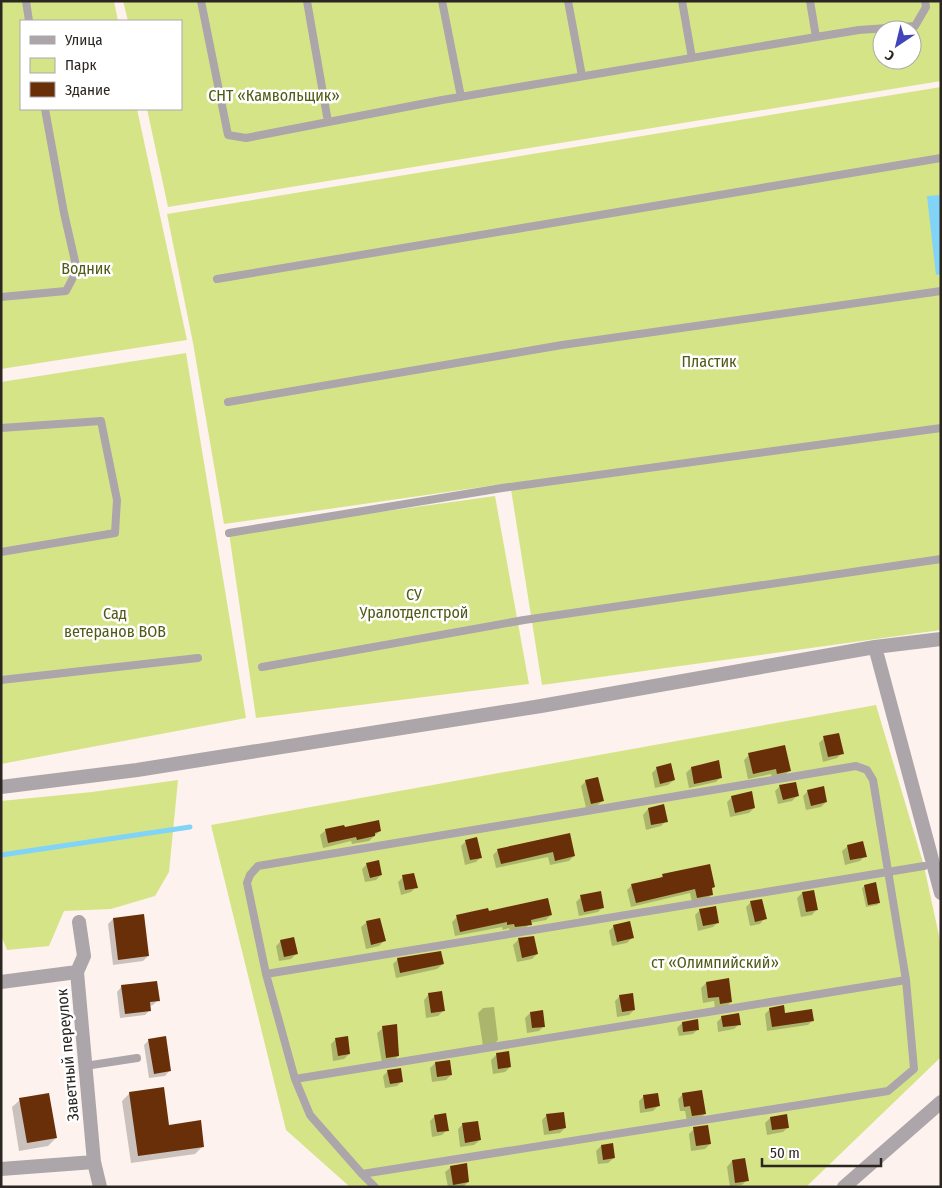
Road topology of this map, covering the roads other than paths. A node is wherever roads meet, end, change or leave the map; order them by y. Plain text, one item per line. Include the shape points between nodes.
1 (26, 1) edge
2 (201, 1) edge
3 (308, 1) edge
4 (442, 1) edge
5 (568, 1) edge
6 (682, 1) edge
7 (810, 1) edge
8 (925, 1) edge
9 (30, 20) edge
10 (816, 37) junction
11 (692, 58) junction
12 (582, 76) junction
13 (461, 96) junction
14 (45, 110) edge
15 (328, 122) junction
16 (941, 158) edge
17 (217, 279) dead end
18 (941, 291) edge
19 (1, 297) edge
20 (228, 402) dead end
21 (1, 428) edge
22 (941, 428) edge
23 (229, 533) dead end
24 (1, 552) edge
25 (941, 559) edge
26 (941, 639) edge
27 (874, 647) junction
28 (198, 658) dead end
29 (262, 667) dead end
30 (1, 680) edge
31 (1, 787) edge
32 (929, 868) junction
33 (887, 872) junction
34 (941, 893) edge
35 (79, 922) dead end
36 (77, 972) junction
37 (266, 974) junction
38 (906, 980) junction
39 (1, 982) edge
40 (137, 1058) dead end
41 (86, 1066) junction
42 (295, 1079) junction
43 (941, 1102) edge
44 (94, 1162) junction
45 (1, 1169) edge
46 (362, 1174) junction
47 (100, 1187) edge
48 (375, 1187) edge
49 (844, 1187) edge

1 - 9 lane
2 - 15 lane via 228,135 246,138
3 - 15 lane
4 - 13 lane
5 - 12 lane
6 - 11 lane
7 - 10 lane
8 - 10 lane via 926,7 915,26
10 - 11 lane
11 - 12 lane
12 - 13 lane
13 - 15 lane
14 - 19 lane via 78,270 66,291
16 - 17 lane
18 - 20 lane via 562,345
21 - 24 lane via 101,421 117,500 115,533
22 - 23 lane via 502,488
25 - 29 lane via 524,620
26 - 27 street
27 - 31 street via 550,704 147,769
27 - 32 street
28 - 30 lane
32 - 33 lane
32 - 34 street
33 - 37 lane
33 - 37 lane via 873,780 867,770 856,766 258,866 247,884
33 - 38 lane
35 - 36 street, Заветный переулок via 84,956
36 - 39 street
36 - 41 street, Заветный переулок
37 - 42 lane
38 - 42 lane
38 - 46 lane via 914,1069 888,1091
40 - 41 lane
41 - 44 street, Заветный переулок
42 - 46 lane via 310,1115
43 - 49 street
44 - 45 street
44 - 47 street, Заветный переулок
46 - 48 lane

